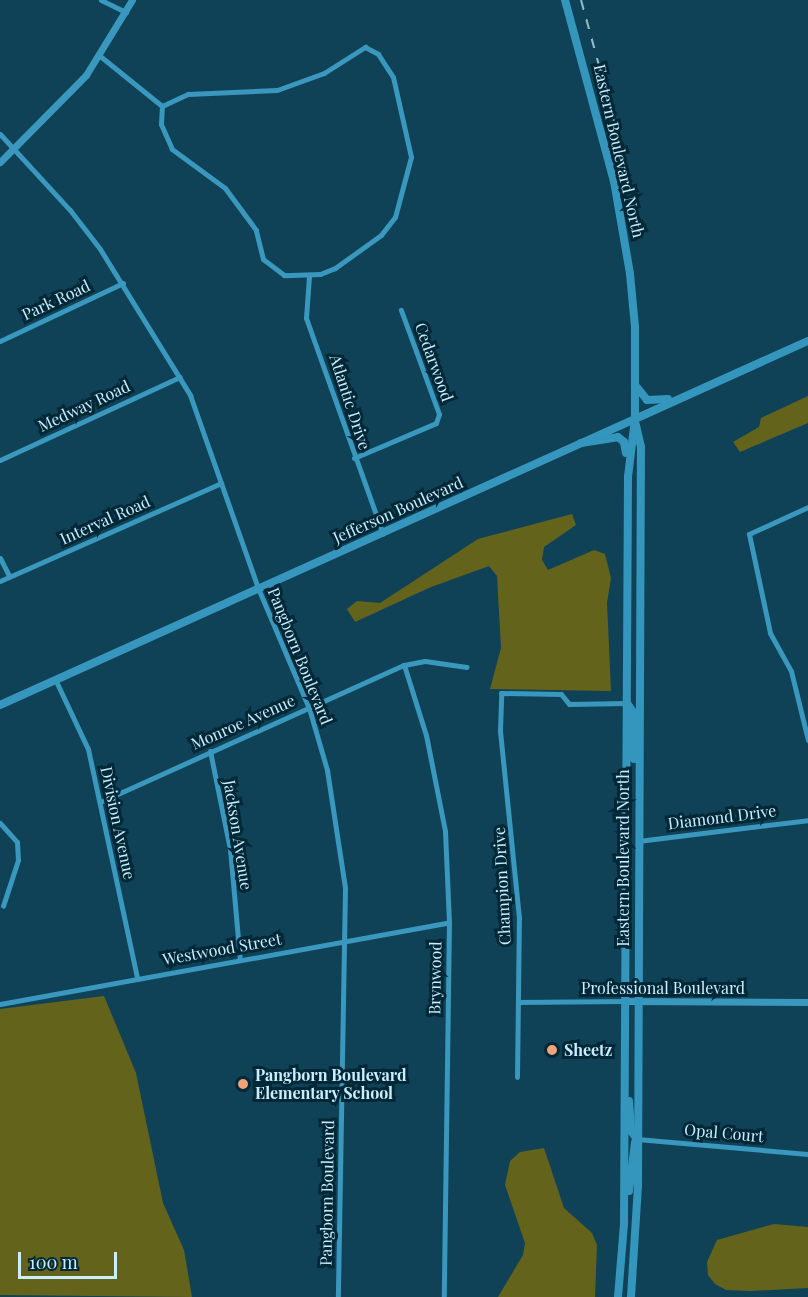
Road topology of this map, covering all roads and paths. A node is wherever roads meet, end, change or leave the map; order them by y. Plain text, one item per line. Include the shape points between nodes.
1 (101, 0) edge
2 (132, 0) edge
3 (565, 0) edge
4 (126, 12) junction
5 (100, 56) junction
6 (162, 106) junction
7 (0, 134) edge
8 (14, 149) junction
9 (0, 162) edge
10 (309, 276) junction
11 (123, 283) junction
12 (401, 310) dead end
13 (0, 341) edge
14 (808, 341) edge
15 (180, 377) junction
16 (636, 385) junction
17 (700, 389) junction
18 (635, 419) junction
19 (581, 443) junction
20 (354, 458) junction
21 (0, 460) edge
22 (628, 477) junction
23 (221, 483) junction
24 (808, 507) edge
25 (383, 534) junction
26 (0, 558) edge
27 (9, 576) junction
28 (0, 581) edge
29 (258, 588) junction
30 (404, 665) junction
31 (467, 667) dead end
32 (55, 679) junction
33 (627, 703) junction
34 (0, 705) edge
35 (309, 708) junction
36 (808, 740) edge
37 (210, 751) junction
38 (626, 760) junction
39 (639, 770) junction
40 (100, 802) junction
41 (808, 820) edge
42 (0, 823) edge
43 (638, 841) junction
44 (3, 906) dead end
45 (449, 922) junction
46 (345, 938) junction
47 (240, 960) junction
48 (137, 978) junction
49 (625, 1001) junction
50 (638, 1001) junction
51 (518, 1002) junction
52 (808, 1002) edge
53 (0, 1004) edge
54 (624, 1067) junction
55 (517, 1077) dead end
56 (637, 1139) junction
57 (808, 1154) edge
58 (624, 1224) junction
59 (339, 1297) edge
60 (444, 1297) edge
61 (618, 1297) edge
62 (631, 1297) edge

1 - 4 street
2 - 4 street
3 - 16 main road, Eastern Boulevard North via 624,229 635,327
4 - 5 street
5 - 6 street
5 - 8 street via 70,93
6 - 10 street via 161,124 172,149 225,188 255,230 267,264 284,275
6 - 10 street via 188,94 277,90 324,73 365,47 382,58 393,77 411,156 399,204 381,235 335,268
7 - 8 street, Pangborn Boulevard
8 - 9 street
8 - 11 street, Pangborn Boulevard via 70,210
10 - 20 street, Atlantic Drive via 306,318
11 - 13 street, Park Road
11 - 15 street, Pangborn Boulevard
12 - 20 street, Cedarwood via 439,414 436,423
14 - 17 main road, Jefferson Boulevard
15 - 21 street, Medway Road
15 - 23 street, Pangborn Boulevard
16 - 17 main road via 647,400 657,402
16 - 18 main road, Eastern Boulevard North
17 - 18 main road, Jefferson Boulevard
18 - 19 main road, Jefferson Boulevard
18 - 22 main road, Eastern Boulevard North
18 - 39 main road, Eastern Boulevard North via 641,447
19 - 22 main road via 613,436 621,439 626,447
19 - 25 main road, Jefferson Boulevard
20 - 25 street, Atlantic Drive
22 - 33 main road, Eastern Boulevard North
23 - 27 street, Interval Road
23 - 29 street, Pangborn Boulevard
24 - 36 street via 748,534 770,633 791,671
25 - 29 main road, Jefferson Boulevard
26 - 27 street
27 - 28 street, Interval Road
29 - 32 main road, Jefferson Boulevard
29 - 35 street, Pangborn Boulevard
30 - 31 street, Monroe Avenue via 425,661
30 - 35 street, Monroe Avenue
30 - 45 street, Brynwood via 426,735 445,831
32 - 34 main road, Jefferson Boulevard
32 - 40 street, Division Avenue via 88,750
33 - 38 main road, Eastern Boulevard North
33 - 39 main road via 633,711 633,758
33 - 51 street, Champion Drive via 569,704 561,694 501,693 500,730 518,886
35 - 37 street, Monroe Avenue
35 - 46 street, Pangborn Boulevard via 327,770 339,833
37 - 40 street, Monroe Avenue
37 - 47 street, Jackson Avenue via 230,849
38 - 43 main road via 630,775 630,830
38 - 49 main road, Eastern Boulevard North
39 - 43 main road, Eastern Boulevard North
40 - 48 street, Division Avenue
41 - 43 street, Diamond Drive
42 - 44 street via 16,842 18,860
43 - 50 main road, Eastern Boulevard North
45 - 46 street, Westwood Street
45 - 60 street, Brynwood
46 - 47 street, Westwood Street
46 - 59 street, Pangborn Boulevard
47 - 48 street, Westwood Street
48 - 53 street, Westwood Street
49 - 50 street, Professional Boulevard
49 - 51 street, Professional Boulevard
49 - 54 main road, Eastern Boulevard North
50 - 52 street, Professional Boulevard
50 - 56 main road, Eastern Boulevard North
51 - 55 street, Champion Drive
54 - 56 main road via 631,1131
54 - 58 main road, Eastern Boulevard North
56 - 57 street, Opal Court
56 - 58 main road via 632,1150
56 - 62 main road, Eastern Boulevard North
58 - 61 main road, Eastern Boulevard North

